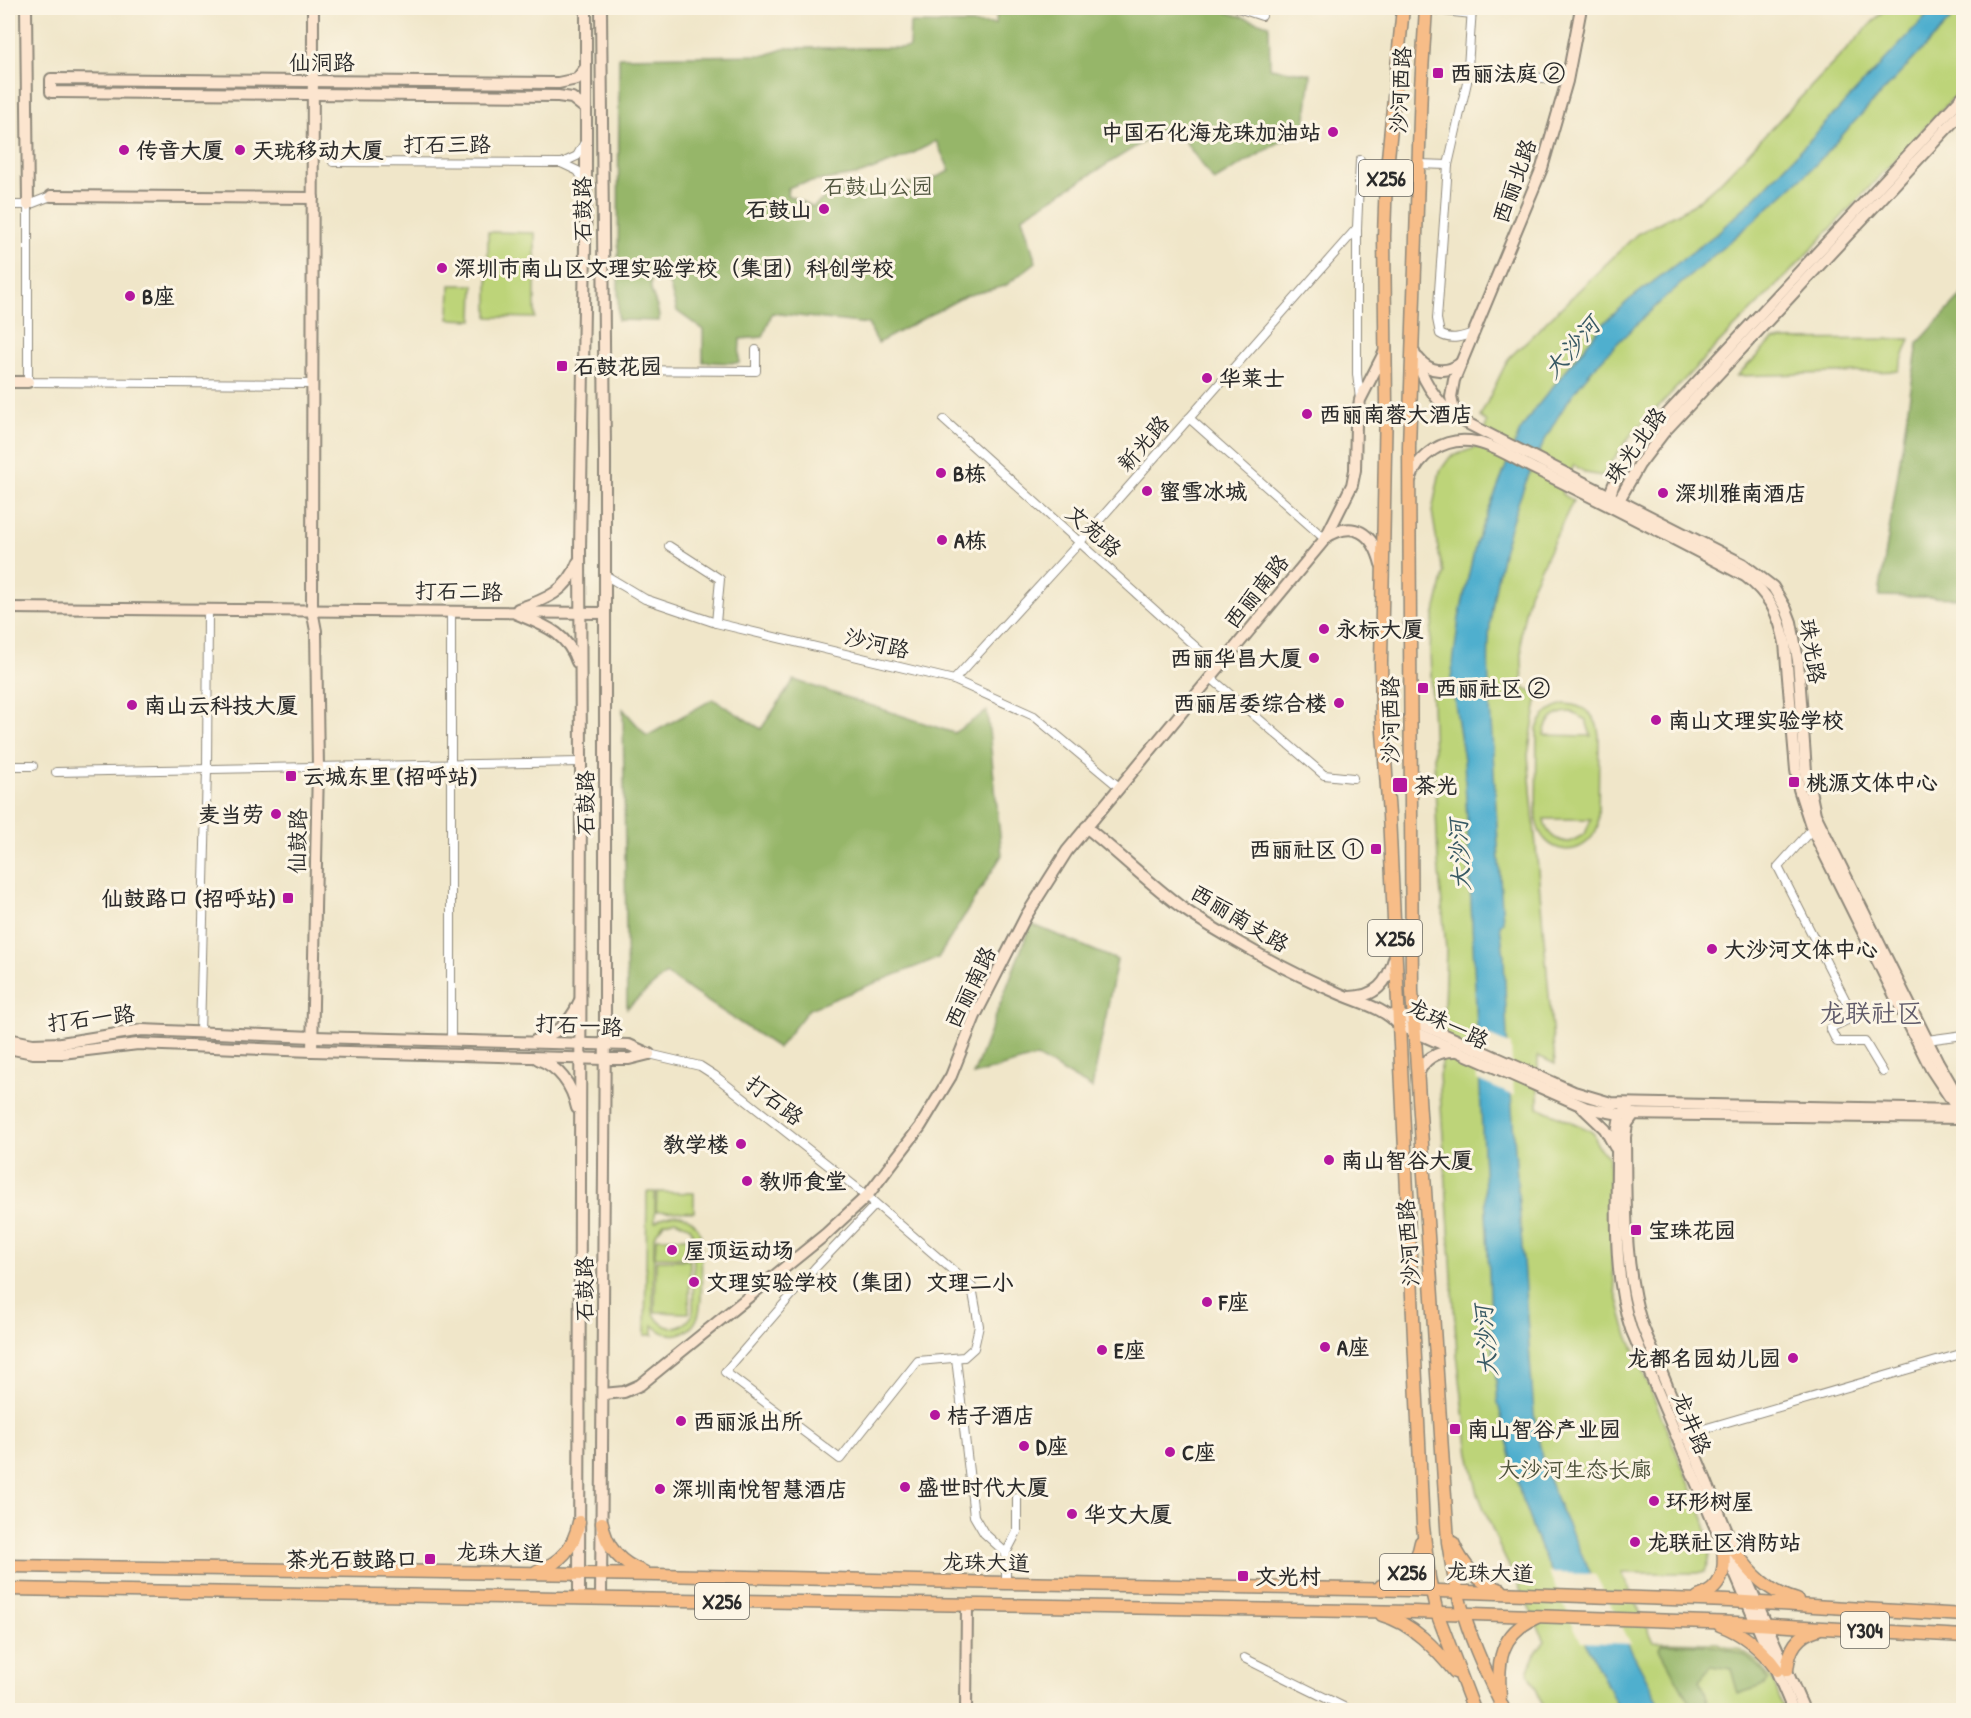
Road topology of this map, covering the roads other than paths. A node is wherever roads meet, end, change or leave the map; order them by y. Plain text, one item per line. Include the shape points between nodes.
1 (26, 8) edge
2 (313, 8) edge
3 (586, 8) edge
4 (601, 8) edge
5 (1238, 8) edge
6 (1403, 8) edge
7 (1426, 8) edge
8 (1581, 8) edge
9 (1472, 11) edge
10 (1262, 16) dead end
11 (586, 66) junction
12 (1468, 69) junction
13 (313, 81) junction
14 (1567, 81) junction
15 (313, 93) junction
16 (1964, 95) edge
17 (586, 109) junction
18 (1964, 110) edge
19 (586, 138) junction
20 (1360, 160) dead end
21 (333, 162) dead end
22 (561, 163) junction
23 (1418, 164) junction
24 (1448, 165) junction
25 (586, 185) junction
26 (51, 196) joint
27 (313, 198) junction
28 (8, 205) edge
29 (28, 205) junction
30 (1357, 228) junction
31 (1475, 332) junction
32 (1413, 336) junction
33 (1386, 349) junction
34 (756, 350) dead end
35 (1414, 352) junction
36 (1462, 362) junction
37 (603, 370) junction
38 (8, 382) edge
39 (28, 382) junction
40 (312, 384) junction
41 (1360, 400) junction
42 (1455, 417) junction
43 (1189, 418) junction
44 (944, 420) dead end
45 (1485, 439) junction
46 (1409, 483) junction
47 (1612, 501) junction
48 (1325, 539) junction
49 (1080, 542) junction
50 (669, 546) dead end
51 (580, 550) junction
52 (605, 574) junction
53 (1384, 576) junction
54 (8, 608) edge
55 (208, 609) junction
56 (312, 610) junction
57 (451, 611) junction
58 (511, 611) junction
59 (580, 612) junction
60 (605, 613) junction
61 (716, 623) junction
62 (1219, 668) junction
63 (580, 675) junction
64 (1211, 678) junction
65 (954, 680) junction
66 (581, 762) junction
67 (452, 765) junction
68 (8, 766) edge
69 (33, 766) dead end
70 (318, 768) junction
71 (207, 770) junction
72 (56, 772) dead end
73 (1353, 778) dead end
74 (1119, 787) junction
75 (1086, 827) junction
76 (1812, 829) junction
77 (1396, 953) junction
78 (581, 993) junction
79 (1346, 997) junction
80 (1396, 1018) junction
81 (1415, 1027) junction
82 (200, 1033) junction
83 (1964, 1035) edge
84 (313, 1037) junction
85 (8, 1040) edge
86 (451, 1040) junction
87 (1927, 1040) junction
88 (529, 1042) junction
89 (580, 1044) junction
90 (605, 1045) junction
91 (8, 1048) edge
92 (312, 1051) junction
93 (1461, 1052) junction
94 (649, 1054) junction
95 (523, 1056) junction
96 (580, 1058) junction
97 (605, 1059) junction
98 (1883, 1072) dead end
99 (1418, 1076) junction
100 (1579, 1105) junction
101 (1632, 1109) junction
102 (1962, 1113) edge
103 (1621, 1114) junction
104 (580, 1128) junction
105 (1617, 1155) junction
106 (872, 1200) junction
107 (1964, 1353) edge
108 (956, 1358) junction
109 (603, 1394) junction
110 (1681, 1436) junction
111 (1017, 1498) dead end
112 (579, 1522) junction
113 (602, 1523) junction
114 (1423, 1526) junction
115 (1448, 1529) junction
116 (1729, 1549) junction
117 (1006, 1553) junction
118 (8, 1566) edge
119 (523, 1574) junction
120 (579, 1574) junction
121 (601, 1574) junction
122 (657, 1575) junction
123 (1006, 1583) junction
124 (8, 1589) edge
125 (1360, 1589) junction
126 (1431, 1591) junction
127 (1457, 1591) junction
128 (1511, 1593) junction
129 (579, 1598) junction
130 (601, 1598) junction
131 (1689, 1599) junction
132 (1751, 1602) junction
133 (967, 1606) junction
134 (1827, 1606) junction
135 (1372, 1612) junction
136 (1437, 1613) junction
137 (1463, 1614) junction
138 (1964, 1615) edge
139 (1538, 1616) junction
140 (1710, 1622) junction
141 (1761, 1624) junction
142 (1826, 1628) junction
143 (1964, 1636) edge
144 (1244, 1658) dead end
145 (1782, 1670) junction
146 (1464, 1684) junction
147 (1503, 1709) edge
148 (966, 1710) edge
149 (1350, 1710) edge
150 (1474, 1710) edge
151 (1793, 1710) edge
152 (1804, 1710) edge

1 - 29 main road
2 - 13 main road, 仙鼓路
3 - 11 main road, 石鼓路
4 - 37 main road, 石鼓路
5 - 10 street
6 - 33 main road, 沙河西路 / X256 via 1385,209
7 - 9 street
7 - 23 main road, 沙河西路 / X256
8 - 14 main road, 西丽北路
9 - 12 street
11 - 13 main road, 仙洞路 via 577,79 558,83
11 - 17 main road, 石鼓路
12 - 14 street
12 - 24 street
13 - 15 main road, 仙鼓路
13 - 15 main road, 仙洞路 via 51,79 51,92
14 - 31 main road, 西丽北路 via 1542,168
15 - 17 main road, 仙洞路 via 558,96 572,98
15 - 27 main road, 仙鼓路
16 - 47 main road, 珠光北路 via 1650,434 1630,459
17 - 19 main road, 石鼓路
18 - 47 main road, 珠光北路 via 1664,432
19 - 22 street via 577,156
19 - 25 main road, 石鼓路
20 - 30 street
21 - 22 street, 打石三路
22 - 25 street via 578,171
23 - 24 street
23 - 32 main road, 沙河西路 / X256
24 - 31 street via 1437,327 1440,334 1450,338
25 - 51 main road, 石鼓路
26 - 27 main road
26 - 29 street
27 - 40 main road, 仙鼓路
28 - 29 street
29 - 39 street
30 - 41 street
30 - 43 street, 新光路
31 - 36 main road, 西丽北路
32 - 35 main road, 珠光路
32 - 46 main road, 沙河西路 / X256
33 - 41 main road, 西丽南路
33 - 53 main road, 沙河西路 / X256
34 - 37 street via 756,370
35 - 36 main road via 1426,366 1439,371
35 - 42 main road, 珠光路 via 1432,393
36 - 42 main road, 西丽北路 via 1452,389
37 - 52 main road, 石鼓路
38 - 39 main road
39 - 40 street
40 - 56 main road, 仙鼓路
41 - 48 main road, 西丽南路 via 1352,485
42 - 45 main road, 珠光路
43 - 48 street
43 - 49 street, 新光路
44 - 49 street, 文苑路
45 - 46 main road, 珠光路 via 1452,442 1429,452 1413,470
45 - 47 main road, 珠光路
46 - 81 main road, 沙河西路 / X256
47 - 76 main road, 珠光路 via 1745,576 1768,597 1785,643 1796,770
47 - 87 main road, 珠光路 via 1743,564 1764,579 1780,598 1795,641 1806,771 1815,814
48 - 53 main road via 1342,530 1366,534 1375,546
48 - 62 main road, 西丽南路
49 - 62 street, 文苑路
49 - 65 street, 新光路
50 - 61 street via 720,579
51 - 58 main road via 576,570 564,586 547,599
51 - 59 main road, 石鼓路
52 - 60 main road, 石鼓路
52 - 61 street, 沙河路 via 645,598
53 - 77 main road, 沙河西路 / X256 via 1382,718
54 - 55 main road, 打石二路
55 - 56 main road, 打石二路
55 - 71 street
56 - 57 main road, 打石二路
56 - 70 main road, 仙鼓路 via 316,631
57 - 58 main road, 打石二路
57 - 67 street
58 - 59 main road, 打石二路
58 - 63 main road via 559,633 572,648
59 - 60 main road, 打石二路
59 - 63 main road, 石鼓路
60 - 90 main road, 石鼓路
61 - 65 street, 沙河路
62 - 64 main road, 西丽南路
63 - 66 main road, 石鼓路
64 - 73 street via 1324,776
64 - 74 main road, 西丽南路
65 - 74 street, 沙河路 via 1034,716
66 - 67 street
66 - 78 main road, 石鼓路
67 - 70 street
67 - 86 street
68 - 69 street
70 - 71 street
70 - 84 main road, 仙鼓路
71 - 72 street
71 - 82 street
74 - 75 main road, 西丽南路
75 - 79 main road, 西丽南支路 via 1203,922 1295,974
75 - 106 main road, 西丽南路 via 1026,916 975,1016 951,1076
76 - 98 street via 1778,867 1854,1017 1830,1028 1838,1042 1865,1042
76 - 102 main road, 珠光路 via 1931,1069
77 - 79 main road via 1390,974 1379,988 1365,995
77 - 80 main road, 沙河西路 / X256
78 - 88 main road via 575,1012 564,1025
78 - 89 main road, 石鼓路
79 - 80 main road, 西丽南支路
80 - 81 main road, 龙珠一路
80 - 114 main road, 沙河西路 / X256
81 - 93 main road, 龙珠一路
81 - 99 main road, 沙河西路 / X256
81 - 101 main road, 龙珠一路 via 1582,1095
82 - 84 main road, 打石一路
82 - 85 main road, 打石一路 via 142,1030 61,1043
83 - 87 street
84 - 86 main road, 打石一路
84 - 92 main road, 仙鼓路
86 - 88 main road, 打石一路
87 - 102 main road, 珠光路
88 - 89 main road, 打石一路
89 - 90 main road, 打石一路
89 - 96 main road, 石鼓路
90 - 94 main road, 打石一路 via 629,1045
90 - 97 main road, 石鼓路
91 - 92 main road, 打石一路 via 62,1053 138,1044
92 - 95 main road, 打石一路
93 - 99 main road via 1436,1055 1423,1065
93 - 100 main road, 龙珠一路
94 - 97 main road, 打石一路
94 - 106 street, 打石路 via 700,1066
95 - 96 main road, 打石一路
95 - 104 main road via 546,1062 564,1077 576,1102
96 - 97 main road, 打石一路
96 - 104 main road, 石鼓路
97 - 109 main road, 石鼓路
99 - 115 main road, 沙河西路 / X256
100 - 103 main road, 龙珠一路
100 - 105 main road via 1607,1131
101 - 102 main road, 龙珠一路
101 - 103 main road, 龙珠一路
101 - 110 main road, 龙井路 via 1625,1137 1627,1252 1632,1286
103 - 105 main road, 龙井路
104 - 112 main road, 石鼓路
105 - 110 main road, 龙井路 via 1618,1267 1624,1308
106 - 108 street, 打石路 via 972,1287 978,1335 970,1353
106 - 108 street via 724,1372 840,1459 918,1362
106 - 109 main road, 西丽南路 via 640,1385 624,1392
107 - 110 street
108 - 117 street via 974,1516 984,1533
109 - 113 main road, 石鼓路
110 - 116 main road, 龙井路
111 - 117 street via 1017,1532
112 - 119 main road via 564,1555 548,1567
112 - 120 main road, 石鼓路
113 - 121 main road, 石鼓路
113 - 122 main road via 608,1544 622,1560
114 - 125 main road, X256 via 1419,1552 1406,1574 1388,1584
114 - 126 main road, 沙河西路
115 - 127 main road, 沙河西路 / X256
115 - 128 main road via 1458,1555 1472,1573
116 - 131 main road via 1722,1579 1710,1592
116 - 132 main road, 龙井路
116 - 134 main road via 1774,1591
117 - 123 street
118 - 119 main road, 龙珠大道 / X256
119 - 120 main road, 龙珠大道 / X256
120 - 121 main road, 龙珠大道 / X256
120 - 129 main road, 石鼓路
121 - 122 main road, 龙珠大道 / X256
121 - 130 main road, 石鼓路
122 - 123 main road, 龙珠大道 / X256
123 - 125 main road, 龙珠大道 / X256
124 - 129 main road, 龙珠大道 / X256
125 - 126 main road, 龙珠大道 / X256
126 - 127 main road, 龙珠大道 / X256
126 - 136 main road, 沙河西路
127 - 128 main road, 龙珠大道
127 - 137 main road, 沙河西路 / X256
128 - 131 main road, 龙珠大道
129 - 130 main road, 龙珠大道 / X256
130 - 133 main road, 龙珠大道 / X256
131 - 132 main road, 龙珠大道
132 - 134 main road, 龙珠大道
132 - 141 main road, 龙井路
133 - 135 main road, 龙珠大道 / X256
133 - 148 main road
134 - 138 main road, 龙珠大道
135 - 136 main road, 龙珠大道 / X256
135 - 146 main road via 1402,1623 1424,1639
136 - 137 main road, 龙珠大道 / X256
136 - 146 main road, 沙河西路
137 - 139 main road, 龙珠大道
137 - 147 main road, 沙河西路
139 - 140 main road, 龙珠大道 / Y304
139 - 147 main road via 1520,1626 1506,1641 1500,1669
140 - 141 main road, 龙珠大道 / Y304
140 - 145 main road via 1751,1641
141 - 142 main road, 龙珠大道 / Y304
141 - 145 main road, 龙井路
142 - 143 main road, 龙珠大道 / Y304
142 - 145 main road via 1800,1638
144 - 149 street
145 - 151 main road, 龙井路
145 - 152 main road, 龙井路
146 - 150 main road, 沙河西路

